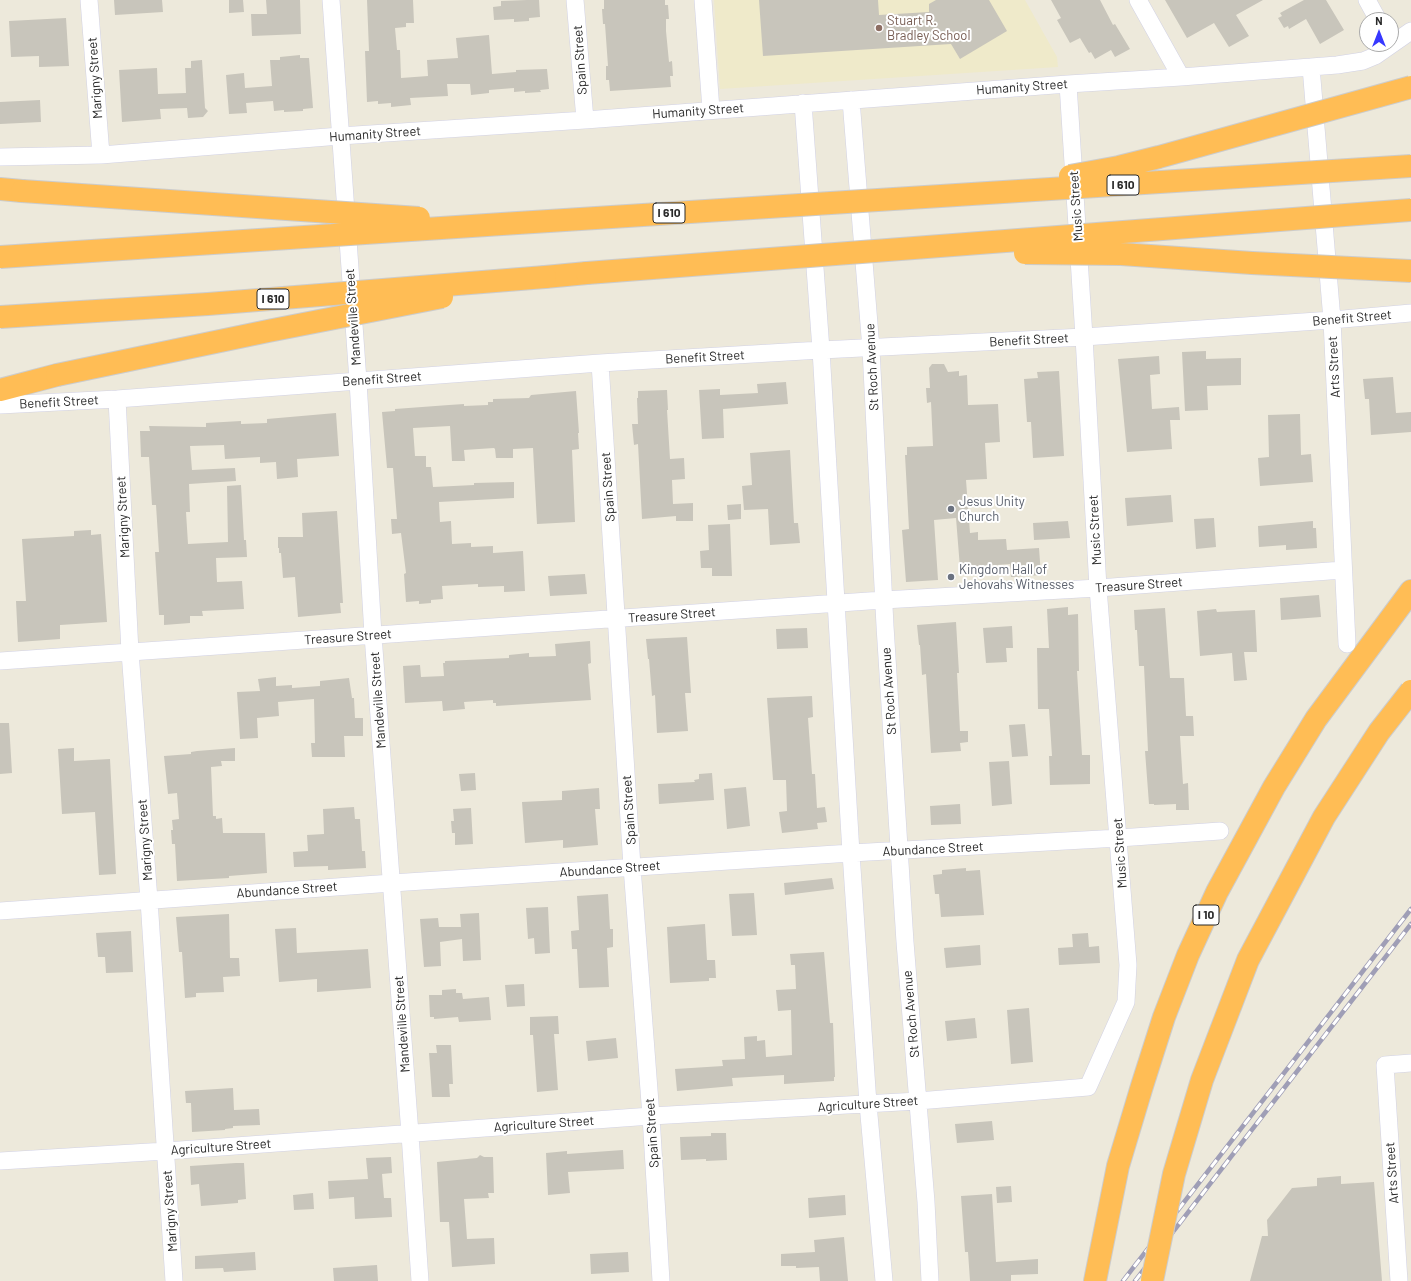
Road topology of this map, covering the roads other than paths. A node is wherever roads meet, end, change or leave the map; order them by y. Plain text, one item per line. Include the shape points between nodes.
1 (89, 0) edge
2 (331, 0) edge
3 (575, 0) edge
4 (703, 0) edge
5 (1138, 0) edge
6 (1367, 0) edge
7 (1374, 12) edge
8 (1411, 31) edge
9 (1399, 39) edge
10 (1381, 52) edge
11 (1311, 67) junction
12 (1181, 77) junction
13 (1068, 84) junction
14 (1411, 87) edge
15 (851, 100) junction
16 (803, 103) junction
17 (711, 110) junction
18 (584, 120) junction
19 (340, 136) junction
20 (101, 155) junction
21 (0, 157) edge
22 (1411, 166) edge
23 (0, 190) edge
24 (835, 202) junction
25 (1411, 210) edge
26 (502, 224) junction
27 (890, 251) junction
28 (0, 257) edge
29 (1411, 270) edge
30 (545, 277) junction
31 (1411, 313) edge
32 (0, 317) edge
33 (1332, 320) junction
34 (1084, 337) junction
35 (871, 349) junction
36 (821, 350) junction
37 (600, 363) junction
38 (358, 380) junction
39 (0, 390) edge
40 (117, 399) junction
41 (0, 405) edge
42 (1343, 570) junction
43 (1098, 588) junction
44 (1411, 591) edge
45 (884, 600) junction
46 (836, 604) junction
47 (617, 618) junction
48 (373, 635) junction
49 (1346, 644) dead end
50 (130, 652) junction
51 (0, 661) edge
52 (1411, 691) edge
53 (1220, 831) dead end
54 (1119, 838) junction
55 (899, 851) junction
56 (851, 853) junction
57 (632, 867) junction
58 (392, 883) junction
59 (149, 900) junction
60 (0, 910) edge
61 (1411, 1063) edge
62 (1088, 1087) joint
63 (918, 1101) junction
64 (868, 1104) junction
65 (651, 1116) junction
66 (410, 1134) junction
67 (166, 1151) junction
68 (0, 1161) edge
69 (174, 1281) edge
70 (420, 1281) edge
71 (661, 1281) edge
72 (884, 1281) edge
73 (930, 1281) edge
74 (1095, 1281) edge
75 (1152, 1281) edge
76 (1400, 1281) edge

1 - 20 street, Marigny Street
2 - 19 street, Mandeville Street
3 - 18 street, Spain Street
4 - 17 street
5 - 12 street
6 - 7 street
8 - 9 street, Humanity Street
10 - 11 street, Humanity Street via 1363,61
11 - 12 street, Humanity Street
11 - 33 street, Arts Street
12 - 13 street, Humanity Street
13 - 15 street, Humanity Street
13 - 34 street, Music Street
14 - 24 highway, bridge via 1159,157 1079,175
15 - 16 street, Humanity Street
15 - 35 street, St Roch Avenue
16 - 17 street, Humanity Street
16 - 36 street
17 - 18 street, Humanity Street
18 - 19 street, Humanity Street
19 - 20 street, Humanity Street
19 - 38 street, Mandeville Street
20 - 21 street, Humanity Street
22 - 24 highway, I 610, bridge
23 - 26 highway, bridge
24 - 26 highway, I 610, bridge
25 - 27 highway, I 610, bridge
26 - 28 highway, I 610, bridge
27 - 29 highway, bridge via 1121,254
27 - 30 highway, I 610, bridge
30 - 32 highway, I 610, bridge via 208,304
30 - 39 highway, bridge via 253,334 57,375
31 - 33 street, Benefit Street
33 - 34 street, Benefit Street
33 - 42 street, Arts Street
34 - 35 street, Benefit Street
34 - 43 street, Music Street
35 - 36 street, Benefit Street
35 - 45 street, St Roch Avenue
36 - 37 street, Benefit Street
36 - 46 street
37 - 38 street, Benefit Street
37 - 47 street, Spain Street
38 - 40 street, Benefit Street
38 - 48 street, Mandeville Street
40 - 41 street, Benefit Street
40 - 50 street, Marigny Street
42 - 43 street, Treasure Street
42 - 49 street, Arts Street
43 - 45 street, Treasure Street
43 - 54 street, Music Street
44 - 74 highway, I 10 via 1316,720 1274,787 1217,892 1164,1017 1142,1086 1118,1166
45 - 46 street, Treasure Street
45 - 55 street, St Roch Avenue
46 - 47 street, Treasure Street
46 - 56 street
47 - 48 street, Treasure Street
47 - 57 street, Spain Street
48 - 50 street, Treasure Street
48 - 58 street, Mandeville Street
50 - 51 street, Treasure Street
50 - 59 street, Marigny Street
52 - 75 highway, bridge via 1379,732 1324,817 1248,960 1202,1080 1174,1174
53 - 54 street, Abundance Street
54 - 55 street, Abundance Street
54 - 62 street, Music Street via 1128,965 1126,1002
55 - 56 street, Abundance Street
55 - 63 street, St Roch Avenue
56 - 57 street, Abundance Street
56 - 64 street
57 - 58 street, Abundance Street
57 - 65 street, Spain Street
58 - 59 street, Abundance Street
58 - 66 street, Mandeville Street
59 - 60 street, Abundance Street
59 - 67 street, Marigny Street
61 - 76 street, Arts Street via 1385,1065
62 - 63 street, Agriculture Street
63 - 64 street, Agriculture Street
63 - 73 street, St Roch Avenue
64 - 65 street, Agriculture Street
64 - 72 street
65 - 66 street, Agriculture Street
65 - 71 street, Spain Street
66 - 67 street, Agriculture Street
66 - 70 street, Mandeville Street
67 - 68 street, Agriculture Street
67 - 69 street, Marigny Street

